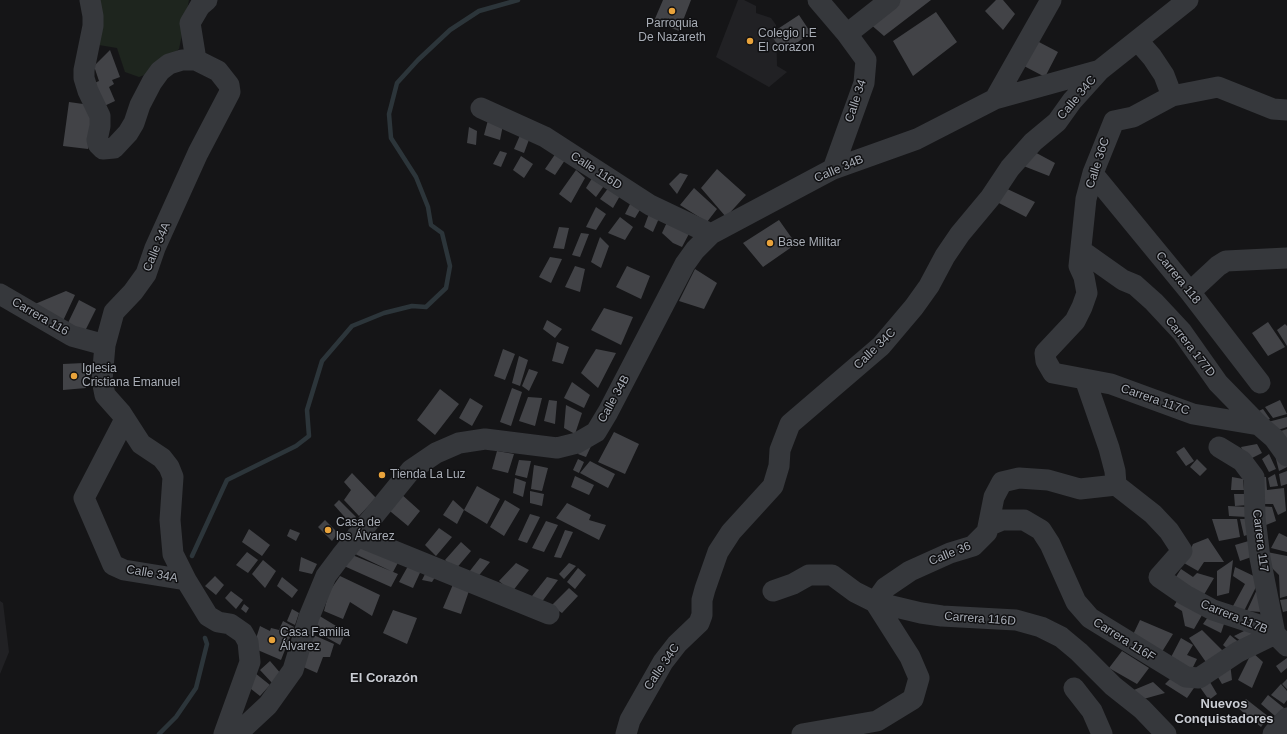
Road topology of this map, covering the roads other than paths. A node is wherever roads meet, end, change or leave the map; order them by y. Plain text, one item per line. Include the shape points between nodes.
1 (90, 0) edge
2 (207, 0) edge
3 (818, 0) edge
4 (890, 0) edge
5 (1051, 0) edge
6 (1188, 0) edge
7 (847, 34) junction
8 (1138, 41) junction
9 (196, 60) junction
10 (1100, 70) junction
11 (1172, 96) junction
12 (995, 99) junction
13 (481, 108) dead end
14 (1287, 110) edge
15 (833, 169) junction
16 (1093, 174) junction
17 (711, 234) junction
18 (1082, 251) junction
19 (1287, 258) edge
20 (1190, 292) junction
21 (0, 294) edge
22 (105, 345) junction
23 (1053, 373) joint
24 (1085, 379) junction
25 (1260, 383) dead end
26 (124, 421) junction
27 (1258, 425) junction
28 (1220, 447) dead end
29 (1287, 456) edge
30 (1116, 485) junction
31 (990, 525) junction
32 (357, 536) junction
33 (186, 580) junction
34 (773, 591) dead end
35 (874, 602) junction
36 (549, 614) dead end
37 (1281, 640) edge
38 (1074, 688) dead end
39 (1287, 718) edge
40 (224, 734) edge
41 (237, 734) edge
42 (626, 734) edge
43 (802, 734) edge
44 (1102, 734) edge
45 (1166, 734) edge
46 (1273, 734) edge

1 - 9 street via 93,26 84,78 100,116 97,140 103,149 114,148 128,133 140,105 160,71 169,64 182,60
2 - 9 street via 200,6 190,23
3 - 7 street, Calle 34
4 - 7 street
5 - 12 street
6 - 8 street, Calle 34C
7 - 15 street, Calle 34 via 866,60 864,83
8 - 10 street, Calle 34C
8 - 11 street via 1164,75
9 - 22 street, Calle 34A via 218,72 229,85 230,92 198,153 146,274 114,312
10 - 12 street, Calle 34B
10 - 42 street, Calle 34C via 1057,122 1033,142 1010,168 990,198 960,234 922,297 881,346 790,424 780,450 779,466 773,486 731,532 718,552 702,600 699,623 663,662 630,720
11 - 14 street, Calle 36C via 1218,87 1273,109
11 - 16 street, Calle 36C via 1133,117 1114,121
12 - 15 street, Calle 34B via 917,139
13 - 17 street, Calle 116D via 545,137 650,205
15 - 17 street, Calle 34B
16 - 18 street, Calle 36C via 1086,199
16 - 20 street, Carrera 118
17 - 32 street, Calle 34B via 685,264 596,432 577,444 558,448 485,439 459,443 436,453 411,470
18 - 23 street, Calle 36C via 1079,266 1084,277 1086,293 1075,321 1045,353 1046,361
18 - 27 street, Carrera 177D via 1123,280 1135,285 1154,302 1182,332 1218,383
19 - 20 street via 1226,261
20 - 25 street, Carrera 118
21 - 22 street, Carrera 116 via 72,336
22 - 26 street, Calle 34A via 102,380 105,395 121,413
23 - 24 street, Carrera 117C
24 - 27 street, Carrera 117C via 1111,384 1193,414
24 - 30 street via 1109,448
26 - 33 street via 141,444 162,458 173,477 170,520 173,554
26 - 33 street, Calle 34A via 84,498 114,564 124,570
27 - 29 street, Carrera 177D via 1274,438
28 - 37 street, Carrera 117 via 1242,461 1254,477 1255,518 1260,558
30 - 31 street, Calle 36 via 1080,489 1048,480 1019,478 1002,482 994,497
30 - 37 street, Carrera 117B via 1153,514 1182,550 1159,577 1185,596 1213,610 1262,626
31 - 35 street, Calle 36 via 988,532 973,546 910,571 885,588
31 - 37 street, Carrera 116F via 1002,520 1024,520 1041,530 1076,602 1090,618 1186,677 1199,678 1238,652
32 - 36 street
32 - 41 street, Calle 34B via 326,576 309,618 293,670 268,705
33 - 40 street via 208,616 218,622 230,624 243,634 248,642 250,662
34 - 35 street via 793,584 809,574 832,575
35 - 43 street via 910,657 919,678 913,699 877,722
35 - 45 street, Carrera 116D via 935,615 1016,620 1040,627 1061,638 1079,652
38 - 44 street via 1092,711
39 - 46 street

